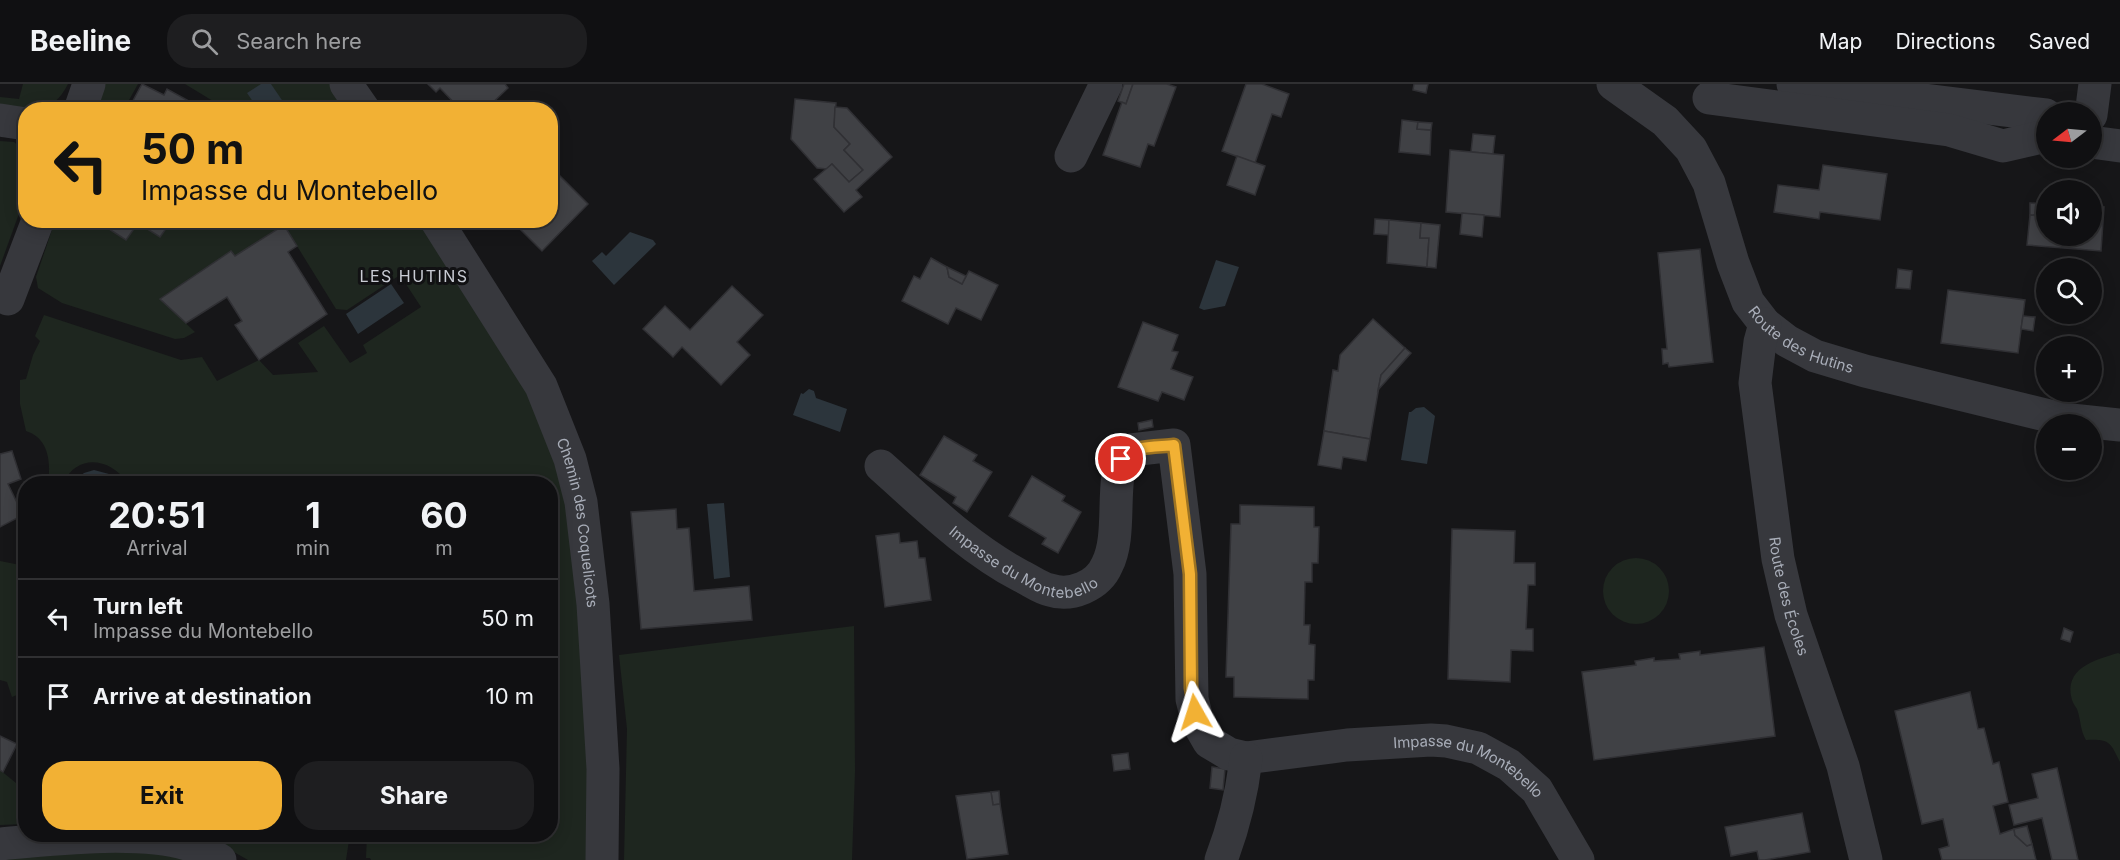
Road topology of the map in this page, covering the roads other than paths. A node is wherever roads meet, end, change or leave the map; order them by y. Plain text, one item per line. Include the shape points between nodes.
1 (89, 84) edge
2 (346, 84) edge
3 (1106, 84) edge
4 (1613, 84) edge
5 (1793, 84) edge
6 (2095, 84) edge
7 (1711, 91) edge
8 (83, 102) edge
9 (358, 102) edge
10 (2093, 102) edge
11 (2036, 114) edge
12 (0, 120) edge
13 (18, 123) edge
14 (1675, 130) junction
15 (2036, 138) edge
16 (2102, 144) edge
17 (2120, 146) edge
18 (1071, 156) dead end
19 (35, 228) edge
20 (441, 228) edge
21 (8, 299) dead end
22 (1765, 324) junction
23 (2120, 425) edge
24 (881, 466) dead end
25 (1246, 758) junction
26 (28, 842) edge
27 (172, 842) edge
28 (0, 844) edge
29 (220, 860) edge
30 (602, 860) edge
31 (1221, 860) edge
32 (1578, 860) edge
33 (1866, 860) edge

1 - 8 street
2 - 9 street
3 - 18 street
4 - 14 street, Route des Hutins
5 - 11 street
6 - 10 street
7 - 14 street
7 - 15 street via 1949,130 2003,146
12 - 13 street
14 - 22 street, Route des Hutins via 1691,149 1709,183 1748,302
16 - 17 street
19 - 21 street
20 - 30 street, Chemin des Coquelicots via 541,386 570,459 581,502 593,604 603,769
22 - 23 street, Route des Hutins via 1815,356 1864,371 2052,417
22 - 33 street, Route des Écoles via 1755,382 1778,558 1791,615 1843,766
24 - 25 street, Impasse du Montebello via 987,557 1048,590 1071,592 1096,581 1107,566 1114,534 1119,466 1125,453 1174,445 1189,566 1191,688 1195,712 1209,742 1229,754
25 - 31 street via 1235,825
25 - 32 street, Impasse du Montebello via 1347,745 1431,740 1478,748 1509,765 1537,790
26 - 28 street
27 - 29 street via 190,845

